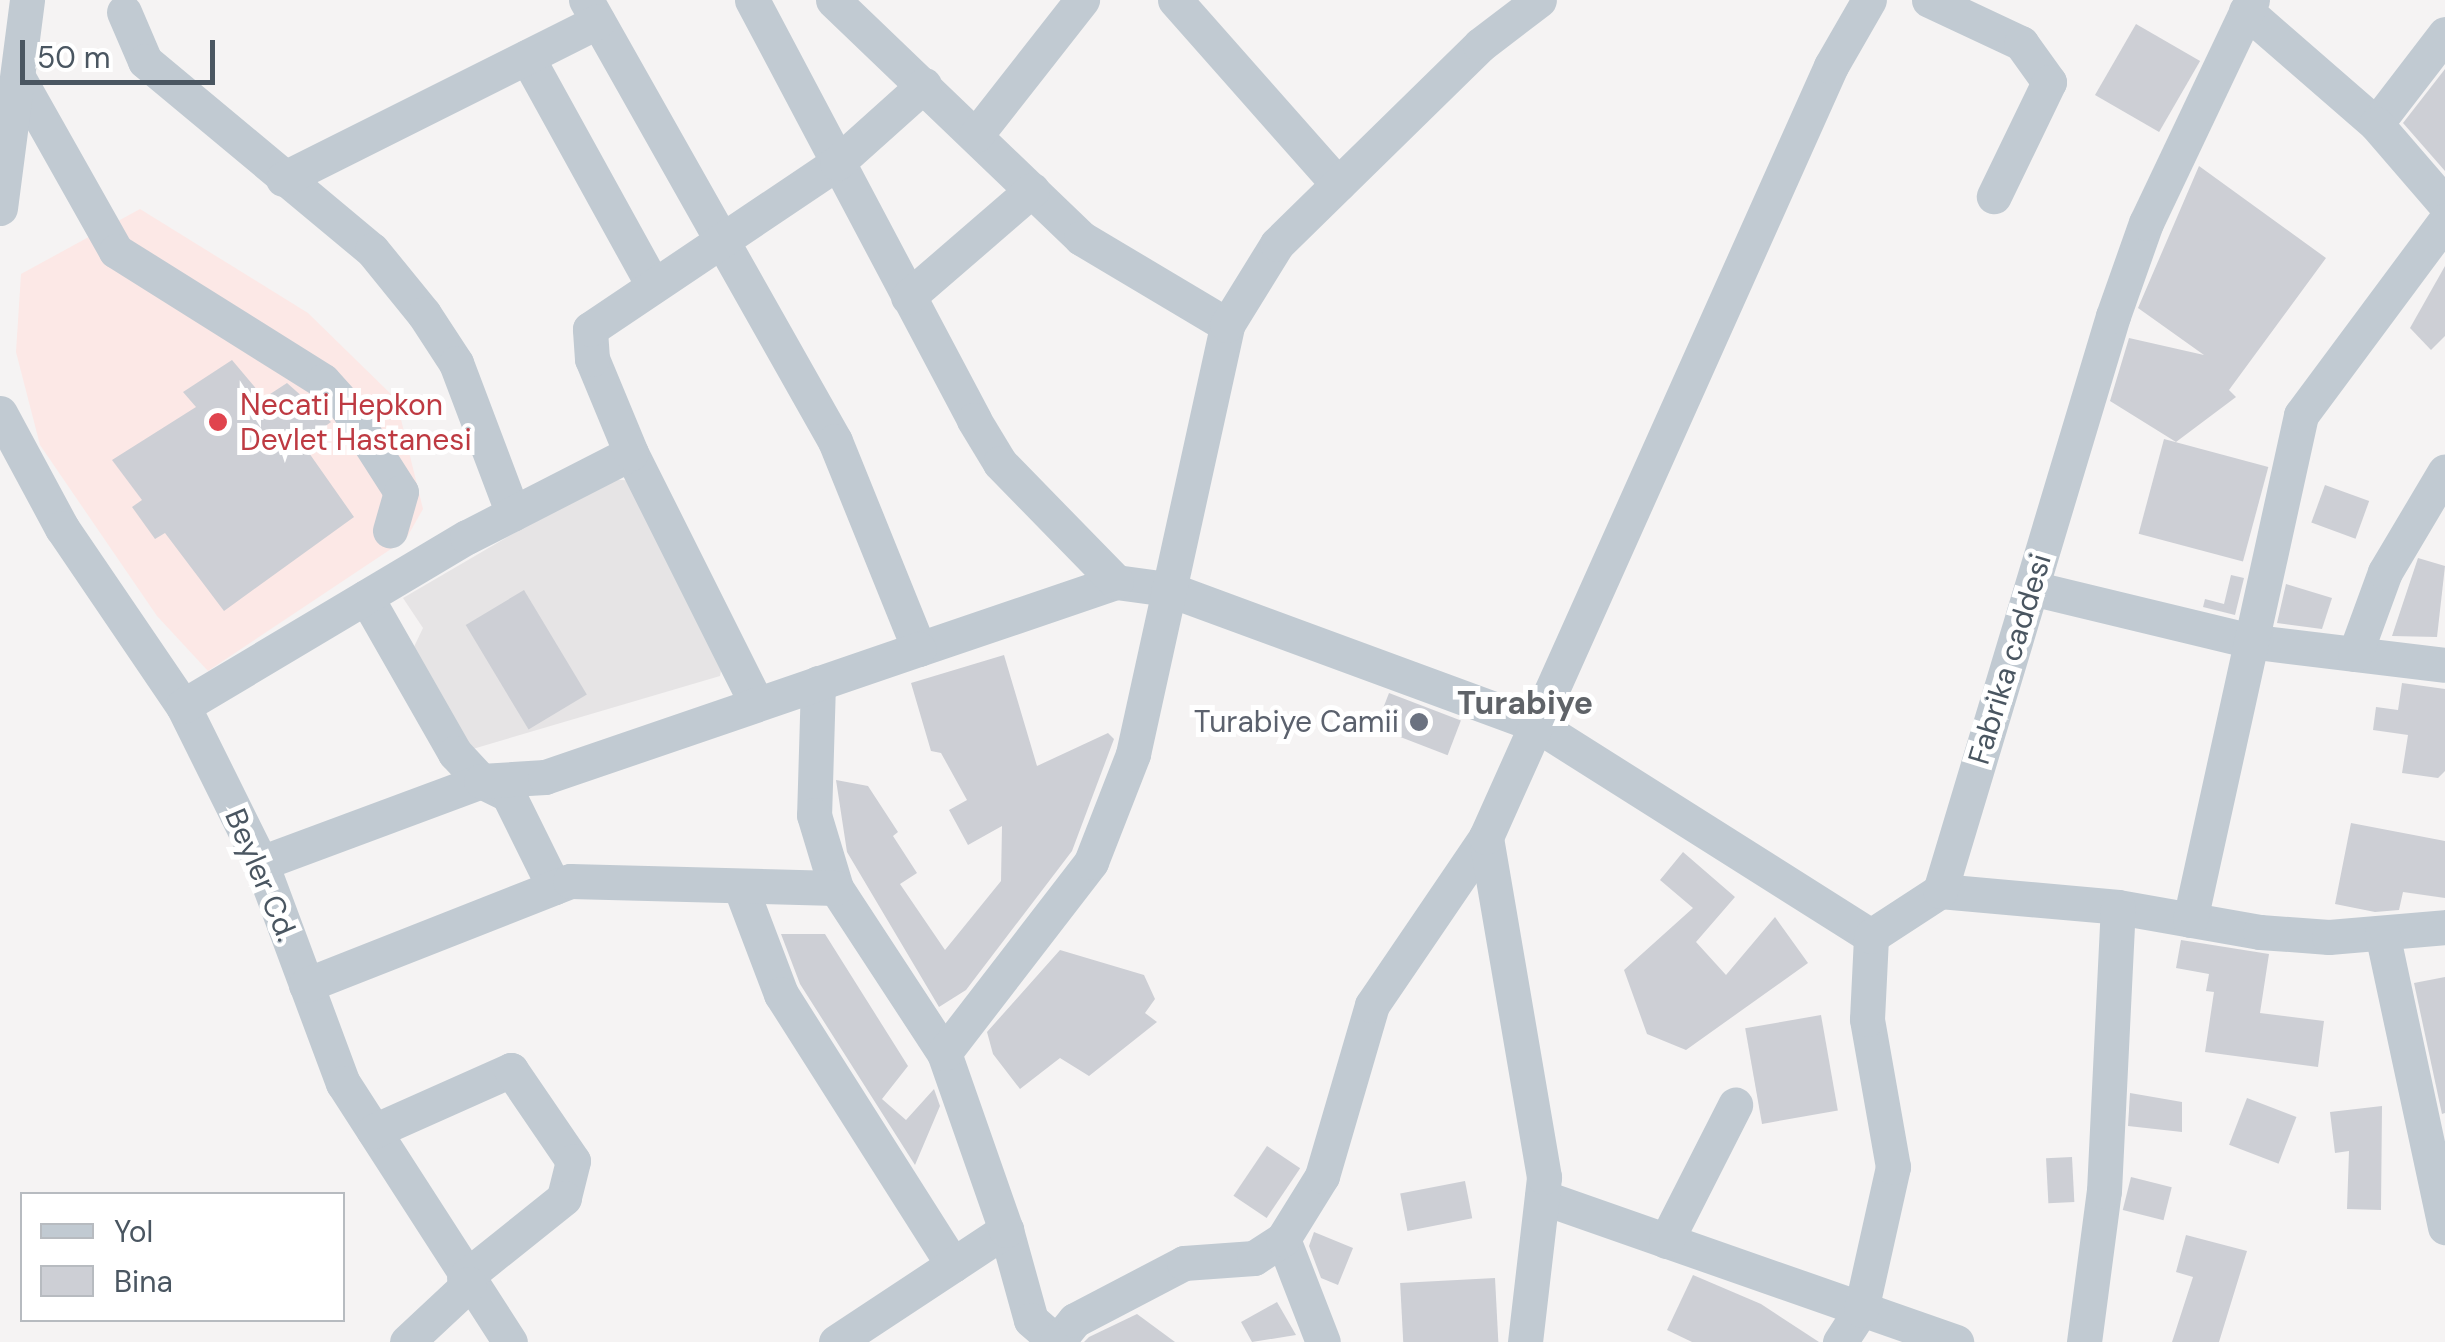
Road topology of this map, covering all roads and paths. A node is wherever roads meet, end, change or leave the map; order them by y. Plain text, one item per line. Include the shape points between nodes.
1 (26, 0) edge
2 (752, 0) edge
3 (1082, 0) edge
4 (1539, 0) edge
5 (1869, 0) edge
6 (1930, 0) edge
7 (853, 6) edge
8 (1194, 6) edge
9 (2249, 6) edge
10 (592, 11) edge
11 (124, 12) dead end
12 (2445, 34) edge
13 (527, 57) junction
14 (19, 80) junction
15 (924, 84) junction
16 (2376, 124) junction
17 (976, 135) junction
18 (837, 163) junction
19 (283, 179) junction
20 (1338, 184) junction
21 (1032, 190) junction
22 (1994, 196) dead end
23 (2445, 204) edge
24 (0, 208) edge
25 (2445, 221) edge
26 (722, 238) junction
27 (653, 285) junction
28 (908, 297) junction
29 (1226, 325) junction
30 (0, 413) edge
31 (631, 452) junction
32 (2445, 471) edge
33 (513, 514) junction
34 (390, 530) dead end
35 (1116, 582) junction
36 (2032, 588) junction
37 (1168, 589) junction
38 (366, 598) junction
39 (2256, 642) junction
40 (919, 649) junction
41 (2356, 654) junction
42 (2445, 665) edge
43 (818, 684) junction
44 (756, 703) junction
45 (183, 706) junction
46 (1536, 725) junction
47 (481, 781) junction
48 (1486, 837) junction
49 (261, 863) junction
50 (740, 886) junction
51 (554, 887) junction
52 (836, 888) junction
53 (1940, 892) junction
54 (2118, 907) junction
55 (2190, 920) junction
56 (2445, 927) edge
57 (2382, 933) junction
58 (1872, 936) junction
59 (306, 985) junction
60 (944, 1053) junction
61 (1735, 1105) dead end
62 (374, 1131) junction
63 (1542, 1197) junction
64 (2445, 1227) edge
65 (1006, 1230) junction
66 (1283, 1239) junction
67 (1666, 1241) junction
68 (952, 1265) junction
69 (466, 1281) junction
70 (1868, 1326) edge
71 (859, 1337) edge
72 (408, 1342) edge
73 (510, 1342) edge
74 (1056, 1342) edge
75 (1323, 1342) edge
76 (1524, 1342) edge
77 (1840, 1342) edge
78 (1956, 1342) edge
79 (2084, 1342) edge

1 - 14 street
2 - 18 street
3 - 17 street
4 - 20 street via 1480,44
5 - 46 street via 1831,66
6 - 22 street via 2022,43 2049,82
7 - 15 street
8 - 20 street
9 - 16 street
9 - 36 street, Fabrika caddesi via 2146,223
10 - 13 street
10 - 26 street
11 - 19 street via 145,62
12 - 16 street
13 - 19 street
13 - 27 street
14 - 24 street
14 - 34 street via 116,251 323,380 348,410 401,492
15 - 17 street
15 - 18 street
16 - 23 street
17 - 21 street
18 - 26 street
18 - 28 street
19 - 33 street via 372,250 424,314 456,363
20 - 29 street via 1278,244
21 - 28 street
21 - 29 street via 1081,238
25 - 39 street via 2302,415
26 - 27 street
26 - 40 street via 835,441
27 - 31 street via 590,329 592,359
28 - 35 street via 1000,463
29 - 37 street
30 - 45 street, Beyler Cd. via 62,528
31 - 33 street
31 - 44 street
32 - 41 street via 2385,572
33 - 38 street
35 - 37 street
35 - 40 street
36 - 39 street
36 - 53 street, Fabrika caddesi
37 - 46 street
37 - 60 street via 1133,754 1091,862
38 - 45 street
38 - 47 street via 455,753
39 - 41 street
39 - 55 street
40 - 43 street
41 - 42 street
43 - 44 street
43 - 52 street via 814,815
44 - 47 street via 545,778
45 - 49 street, Beyler Cd.
46 - 48 street
46 - 58 street
47 - 49 street
47 - 51 street via 508,794
48 - 63 street
48 - 66 street via 1372,1004 1322,1176
49 - 59 street, Beyler Cd.
50 - 51 street
50 - 52 street
50 - 68 street via 781,994
51 - 59 street
52 - 60 street
53 - 54 street
53 - 58 street
54 - 55 street
54 - 79 street via 2104,1191
55 - 57 street via 2260,932
56 - 57 street
57 - 64 street
58 - 70 street via 1868,1019 1892,1167
59 - 62 street, Beyler Cd. via 343,1083
60 - 65 street
61 - 67 street
62 - 69 street, Beyler Cd.
62 - 69 street via 511,1070 573,1161 564,1198
63 - 67 street
63 - 76 street
65 - 68 street
65 - 74 street via 1031,1320
66 - 74 street via 1254,1258 1184,1263 1075,1320
66 - 75 street
67 - 70 street
68 - 71 street
69 - 72 street
69 - 73 street, Beyler Cd.
70 - 77 street
70 - 78 street

